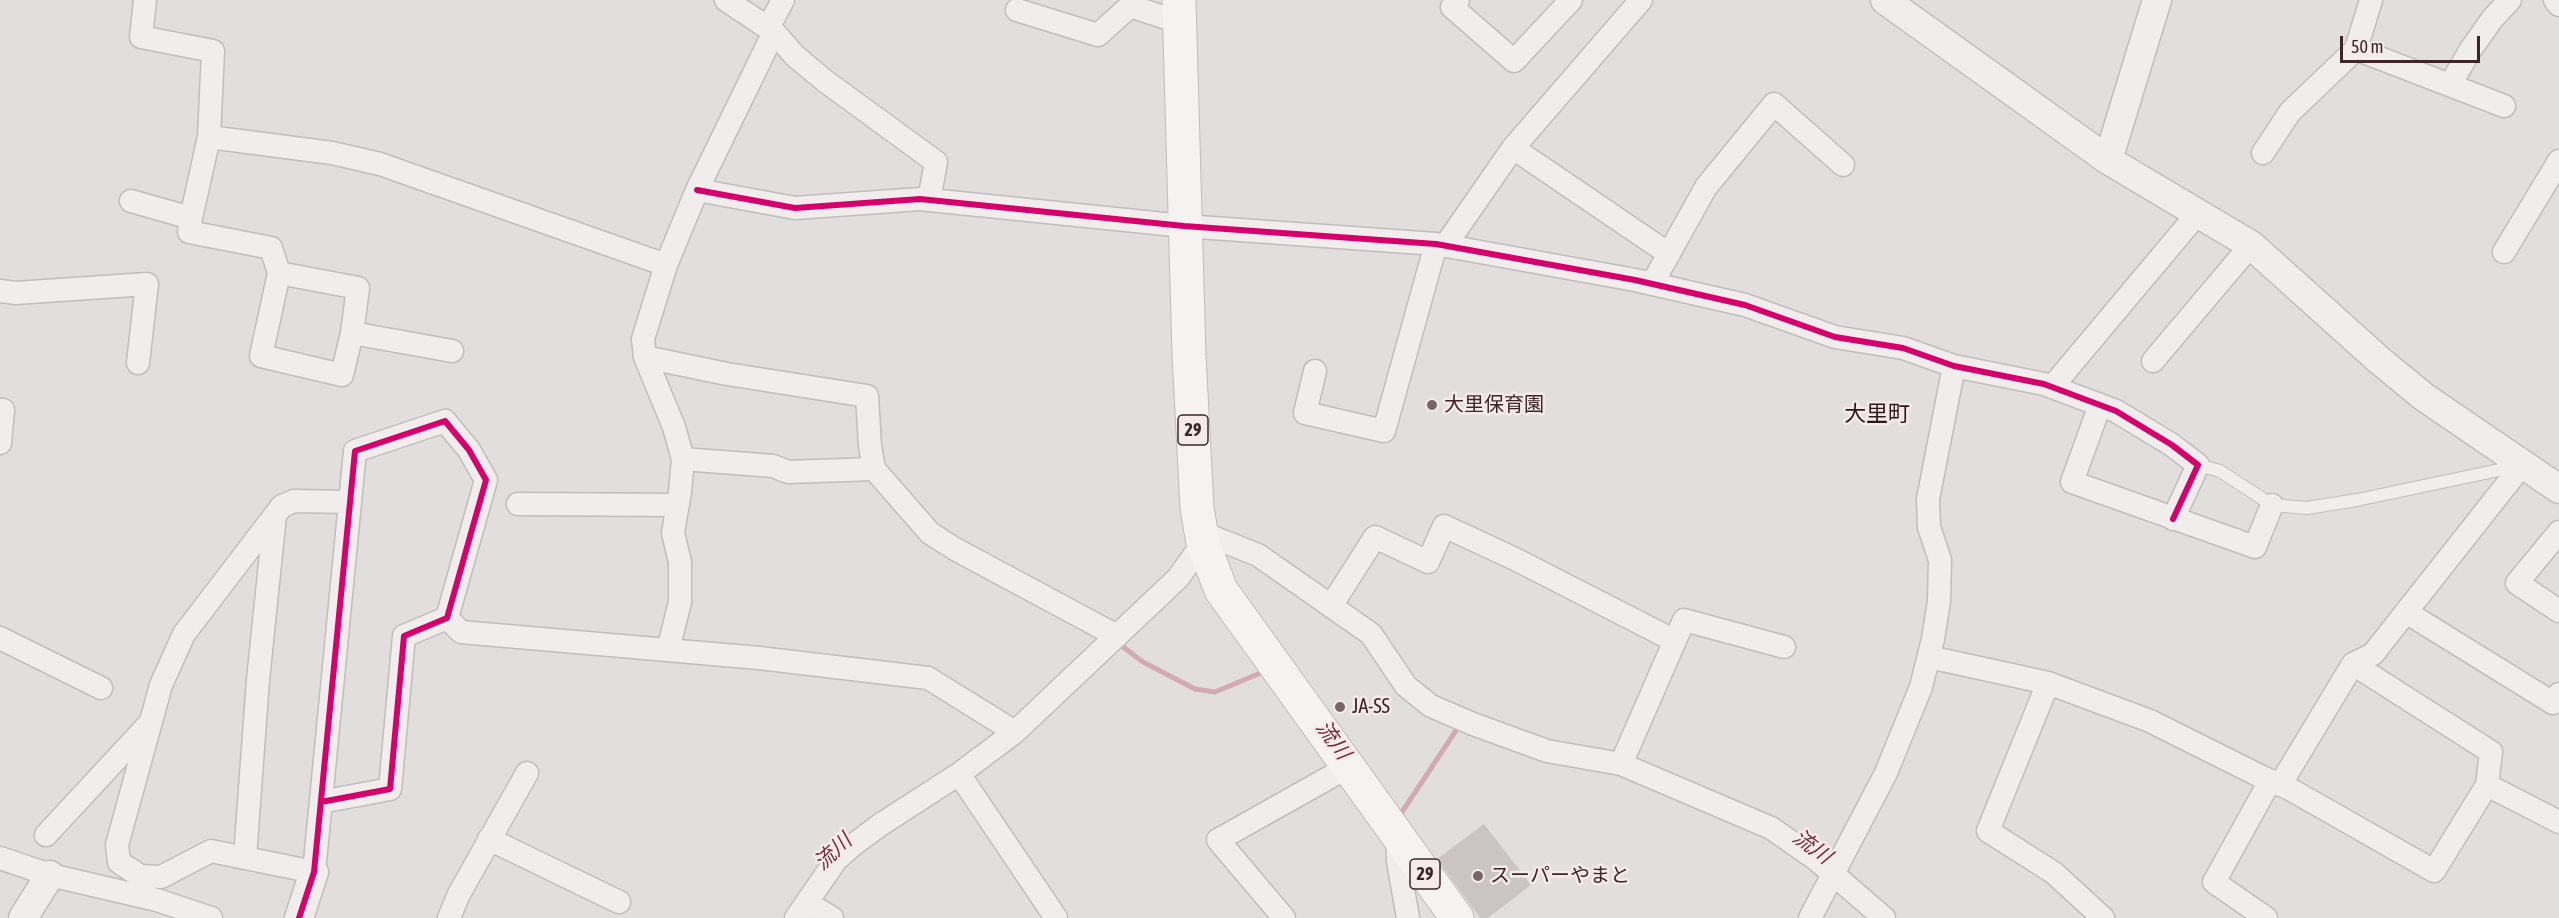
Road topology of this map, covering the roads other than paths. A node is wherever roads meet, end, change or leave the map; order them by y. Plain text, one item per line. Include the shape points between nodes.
1 (145, 0) edge
2 (726, 0) edge
3 (783, 0) edge
4 (1458, 0) edge
5 (1570, 0) edge
6 (1641, 0) edge
7 (1885, 0) edge
8 (2157, 0) edge
9 (2371, 0) edge
10 (2510, 0) edge
11 (2555, 0) edge
12 (2559, 5) edge
13 (1017, 10) dead end
14 (1179, 11) edge
15 (771, 30) junction
16 (2356, 49) junction
17 (2450, 85) junction
18 (2504, 106) dead end
19 (209, 137) junction
20 (1513, 148) junction
21 (2263, 153) dead end
22 (2108, 160) junction
23 (2559, 161) edge
24 (1843, 165) dead end
25 (697, 190) junction
26 (930, 200) junction
27 (131, 201) dead end
28 (2198, 213) junction
29 (191, 218) junction
30 (1184, 226) junction
31 (1441, 245) junction
32 (2251, 245) junction
33 (2505, 252) dead end
34 (1669, 254) junction
35 (666, 265) junction
36 (279, 273) junction
37 (1652, 284) junction
38 (0, 291) edge
39 (352, 333) junction
40 (453, 351) dead end
41 (645, 357) junction
42 (2153, 361) dead end
43 (138, 363) dead end
44 (1953, 366) junction
45 (1315, 371) dead end
46 (2052, 387) junction
47 (2100, 405) junction
48 (0, 410) edge
49 (0, 443) edge
50 (683, 459) junction
51 (2198, 465) junction
52 (2522, 465) junction
53 (874, 469) junction
54 (2558, 488) edge
55 (350, 502) junction
56 (518, 504) dead end
57 (678, 505) junction
58 (2271, 505) junction
59 (275, 515) junction
60 (2173, 519) junction
61 (2559, 532) edge
62 (1202, 537) junction
63 (1331, 606) junction
64 (2559, 611) edge
65 (2406, 612) junction
66 (447, 618) junction
67 (1117, 636) junction
68 (0, 638) edge
69 (1675, 641) junction
70 (1784, 646) dead end
71 (668, 650) junction
72 (1929, 657) junction
73 (2353, 664) junction
74 (2048, 683) junction
75 (101, 688) dead end
76 (2559, 694) edge
77 (152, 721) junction
78 (1015, 732) junction
79 (1621, 764) junction
80 (1340, 772) junction
81 (527, 773) dead end
82 (959, 774) junction
83 (2275, 783) junction
84 (2487, 784) junction
85 (321, 802) junction
86 (2559, 822) edge
87 (1389, 824) junction
88 (46, 835) dead end
89 (489, 839) junction
90 (245, 857) junction
91 (0, 858) edge
92 (314, 872) junction
93 (1834, 874) junction
94 (50, 875) junction
95 (619, 902) dead end
96 (802, 911) edge
97 (204, 917) edge
98 (23, 918) edge
99 (299, 918) edge
100 (449, 918) edge
101 (832, 918) edge
102 (1056, 918) edge
103 (1284, 918) edge
104 (1408, 918) edge
105 (1457, 918) edge
106 (1810, 918) edge
107 (1884, 918) edge
108 (2103, 918) edge
109 (2265, 918) edge

1 - 19 street via 141,37 213,51
2 - 15 street
3 - 15 street
4 - 5 street via 1452,7 1514,61
6 - 20 street
7 - 22 street
8 - 22 street
9 - 16 street
10 - 17 street via 2470,49
11 - 12 street
13 - 14 street via 1098,35 1130,6
14 - 30 main road, 29
15 - 25 street
15 - 26 street via 825,81 936,162
16 - 17 street
16 - 21 street via 2290,112
17 - 18 street
19 - 29 street
19 - 35 street via 332,153 380,164
20 - 31 street
20 - 34 street
22 - 28 street
23 - 33 street
24 - 34 street via 1774,104 1706,187
25 - 26 street via 795,208
25 - 35 street
26 - 30 street
27 - 29 street
28 - 32 street
28 - 46 street
29 - 36 street via 189,232 271,248
30 - 31 street
30 - 62 main road, 29 via 1197,508
31 - 37 street
31 - 45 street via 1384,431 1305,413
32 - 42 street
32 - 52 street via 2424,397
34 - 37 street
35 - 41 street via 644,339
36 - 39 street via 358,288
36 - 39 street via 261,356 342,375
37 - 44 street via 1745,305 1835,336 1904,348
38 - 43 street via 147,284
39 - 40 street
41 - 50 street
41 - 53 street via 867,396
44 - 46 street
44 - 72 street via 1928,499 1929,527 1940,560 1939,601
46 - 47 street
47 - 51 street via 2172,445
47 - 60 street via 2072,482
48 - 49 street
50 - 53 street via 773,466 788,472
50 - 57 street
51 - 58 lane via 2220,471
51 - 60 street
52 - 54 street
52 - 58 lane via 2317,507
52 - 65 street
53 - 67 street via 930,532
55 - 59 street via 294,501 282,506
55 - 66 street via 355,451 445,422 469,450 486,480
55 - 85 street
56 - 57 street
57 - 71 street via 673,534 680,562 680,602
58 - 60 street via 2255,547
59 - 77 street via 184,634 161,685
59 - 90 street
61 - 64 street via 2517,583
62 - 63 street via 1258,555
62 - 67 street via 1178,578
62 - 80 main road, 29 via 1221,590
63 - 69 street via 1375,537 1428,562 1444,526
63 - 79 street via 1371,634 1406,686 1431,706 1547,751
65 - 73 street via 2373,654
65 - 76 street via 2553,703
66 - 71 street via 461,632
66 - 85 street via 404,636 390,789
67 - 78 street
68 - 75 street
69 - 70 street via 1684,620
69 - 79 street
71 - 78 street via 928,678
72 - 74 street
72 - 93 street via 1922,687 1886,773
73 - 83 street
73 - 84 street via 2491,752
74 - 83 street via 2150,721
74 - 108 street via 1988,831 2054,873
77 - 88 street
77 - 90 street via 117,845 119,862 140,876 161,877 211,851
78 - 82 street
79 - 93 street via 1771,828
80 - 87 main road, 29
80 - 103 street via 1218,840
81 - 89 street
82 - 96 street via 853,845 836,861
82 - 102 street
83 - 84 street via 2434,871
83 - 109 street via 2214,882
84 - 86 street
85 - 92 street
87 - 104 street
87 - 105 main road, 29
89 - 95 street
89 - 100 street
90 - 92 street
91 - 94 street
92 - 99 street
93 - 106 street
93 - 107 street
94 - 97 street via 157,900
94 - 98 street
96 - 101 street

